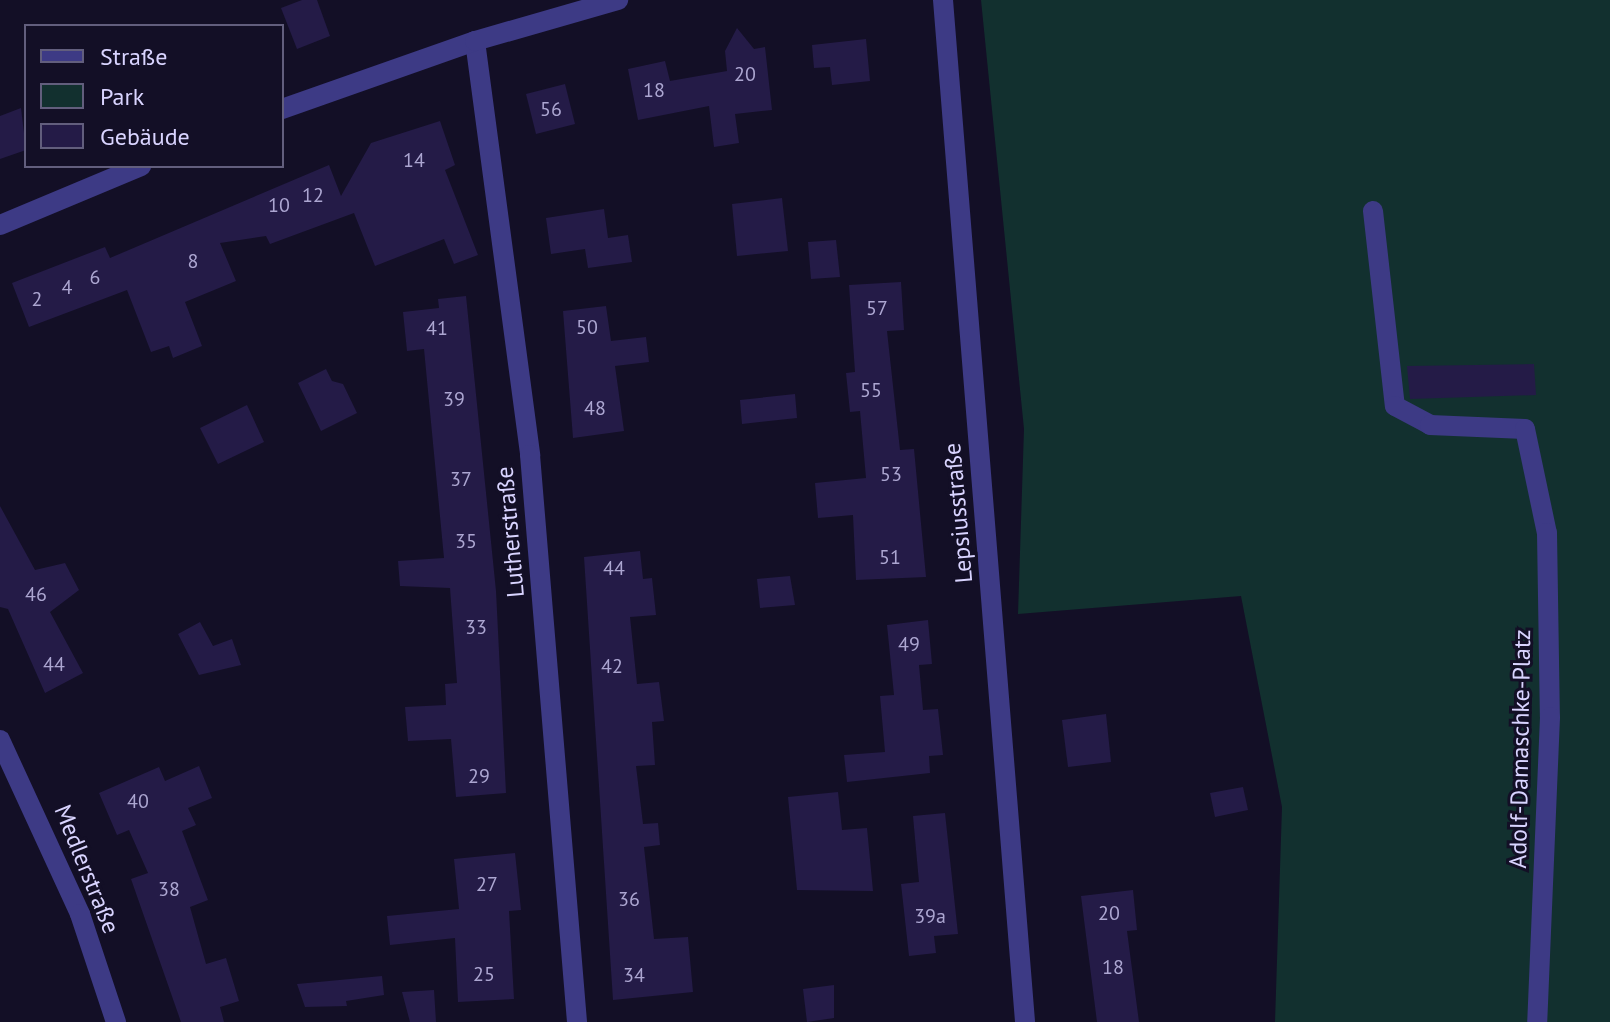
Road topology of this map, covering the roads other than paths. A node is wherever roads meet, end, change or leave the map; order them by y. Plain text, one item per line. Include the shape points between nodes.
1 (618, 0) edge
2 (943, 0) edge
3 (475, 41) junction
4 (284, 108) edge
5 (136, 168) edge
6 (1373, 211) dead end
7 (0, 225) edge
8 (0, 740) edge
9 (116, 1022) edge
10 (577, 1022) edge
11 (1025, 1022) edge
12 (1537, 1022) edge

1 - 3 street
2 - 11 street, Lepsiusstraße
3 - 4 street
3 - 10 street, Lutherstraße via 530,455
5 - 7 street
6 - 12 street, Adolf-Damaschke-Platz via 1395,406 1430,425 1525,429 1547,533 1550,717
8 - 9 street, Medlerstraße via 80,914

